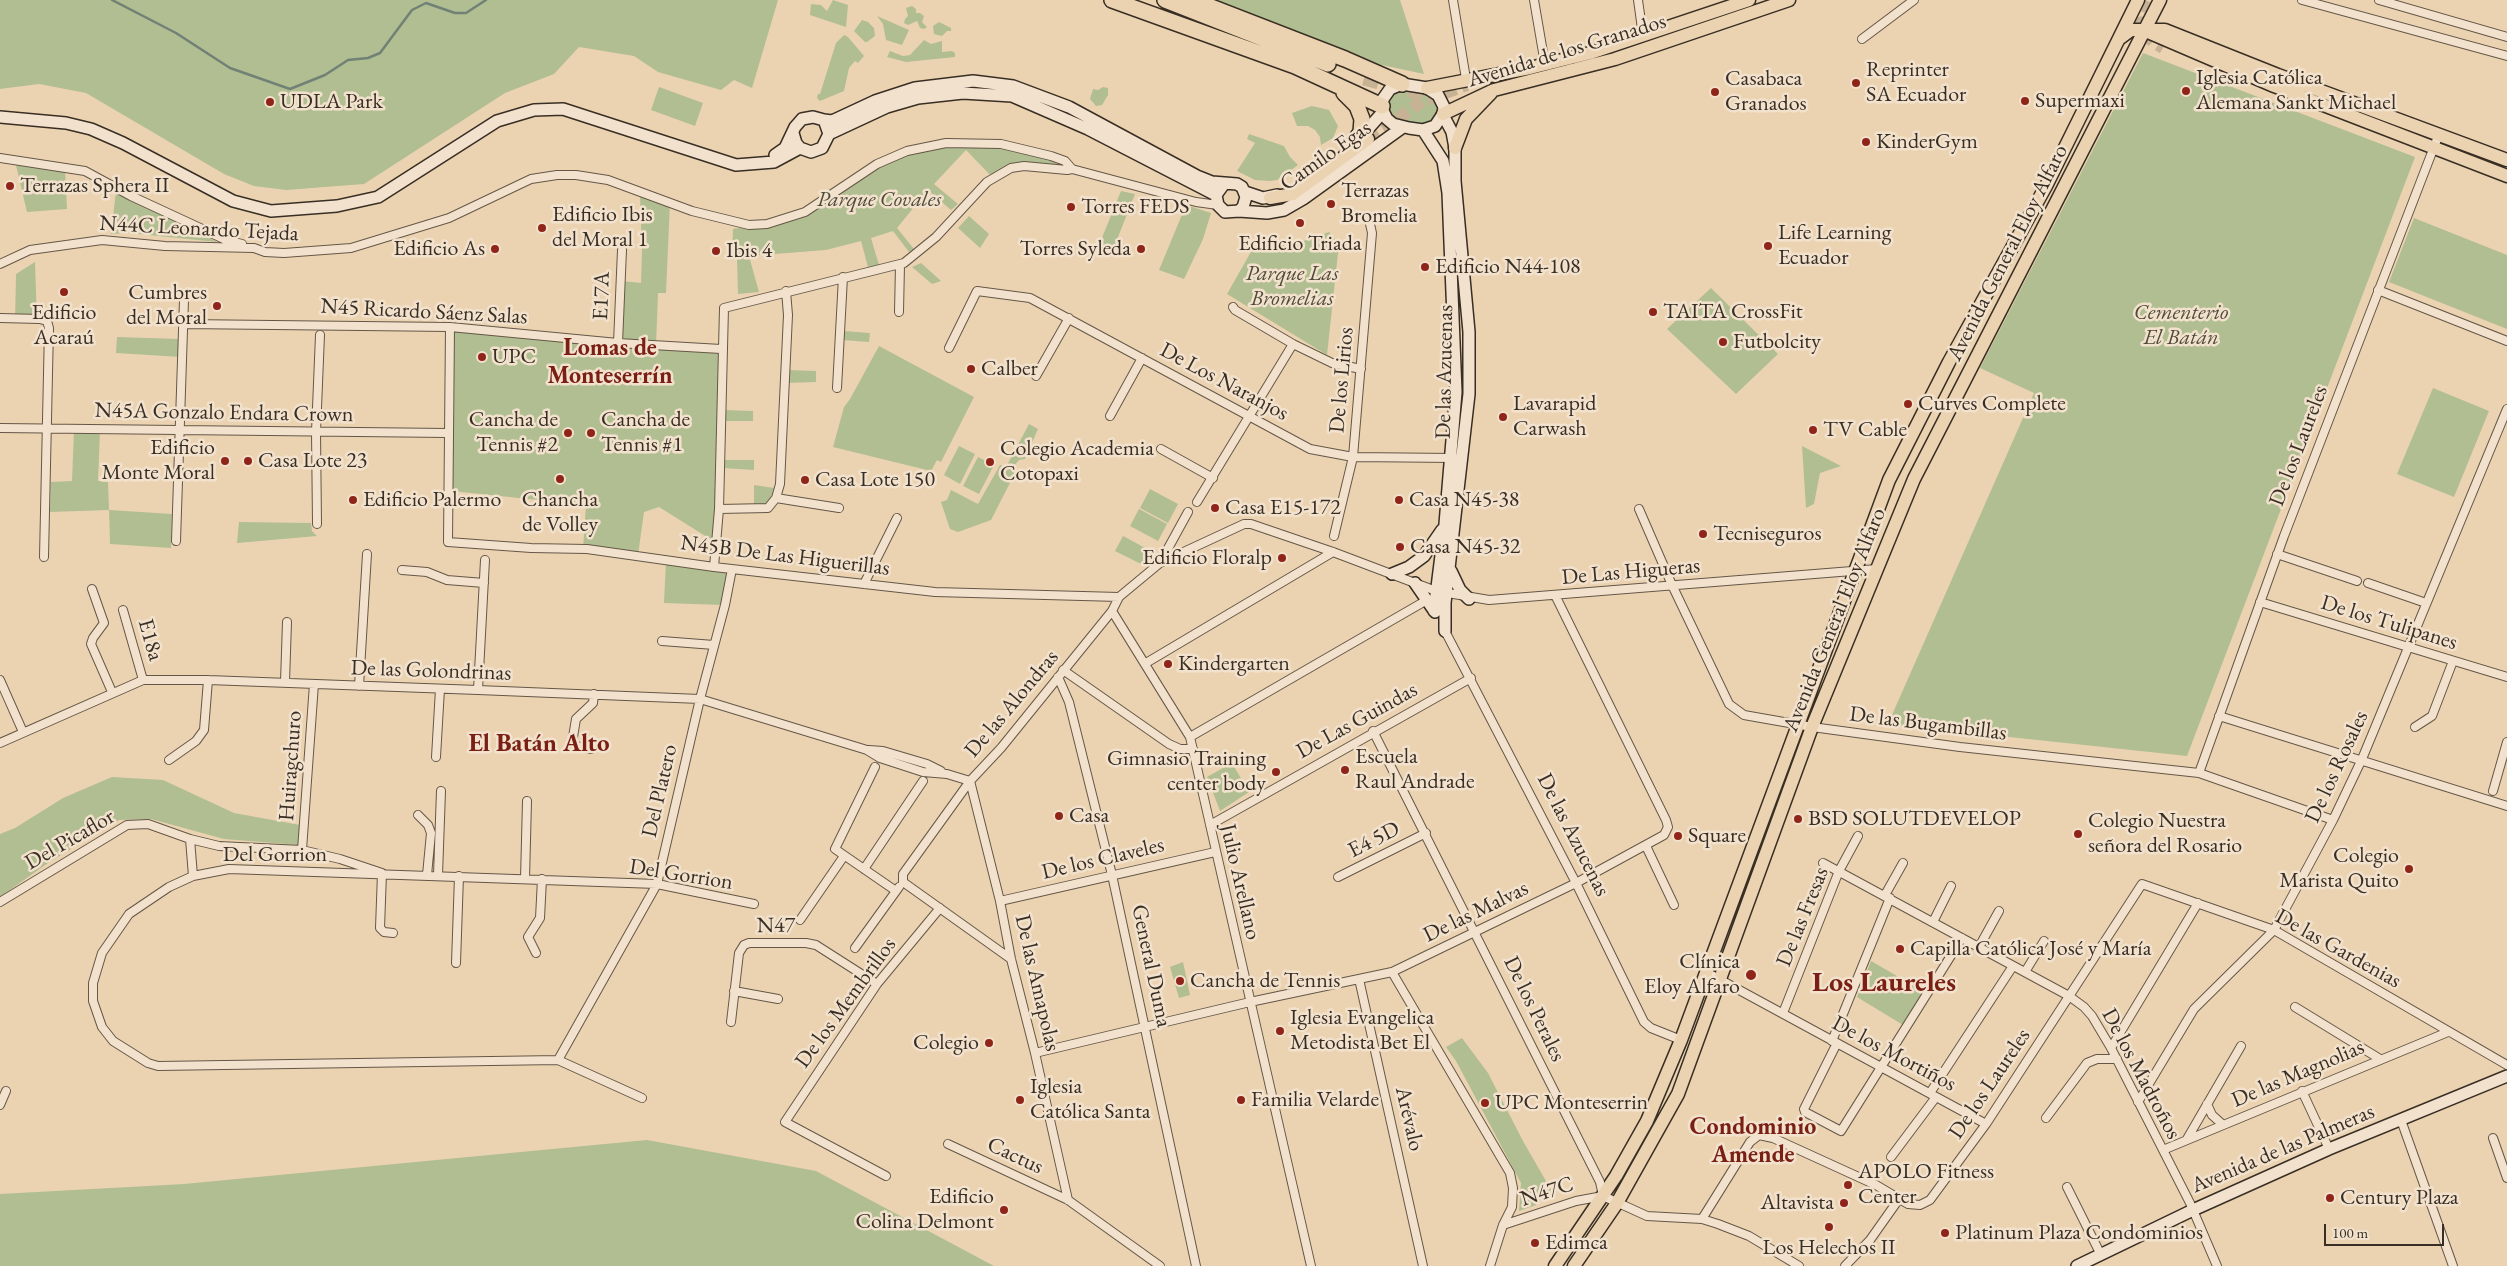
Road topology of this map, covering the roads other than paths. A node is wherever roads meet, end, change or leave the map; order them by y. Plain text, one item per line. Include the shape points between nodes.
1 (1112, 0) edge
2 (1165, 0) edge
3 (1193, 0) edge
4 (1454, 0) edge
5 (1534, 0) edge
6 (1638, 0) edge
7 (1750, 0) edge
8 (1789, 0) edge
9 (1914, 0) edge
10 (2138, 0) edge
11 (2153, 0) edge
12 (2160, 0) edge
13 (2302, 0) edge
14 (2379, 0) edge
15 (2150, 16) junction
16 (2144, 29) junction
17 (1643, 36) junction
18 (2507, 37) edge
19 (1862, 39) dead end
20 (2116, 42) junction
21 (2163, 48) tunnel mouth
22 (2507, 56) edge
23 (1545, 64) junction
24 (1530, 68) junction
25 (1364, 78) tunnel mouth
26 (1466, 79) junction
27 (1332, 82) junction
28 (1402, 84) junction
29 (1490, 85) junction
30 (2274, 86) junction
31 (1427, 88) junction
32 (1383, 109) junction
33 (1443, 115) junction
34 (0, 117) edge
35 (824, 120) junction
36 (1403, 127) junction
37 (1423, 130) junction
38 (793, 133) junction
39 (829, 134) junction
40 (2439, 134) junction
41 (1368, 138) tunnel mouth
42 (1352, 145) junction
43 (800, 148) junction
44 (1455, 148) junction
45 (2433, 148) junction
46 (0, 158) edge
47 (2507, 160) edge
48 (750, 166) junction
49 (1072, 169) junction
50 (2507, 176) edge
51 (1224, 184) junction
52 (2046, 186) junction
53 (1245, 192) junction
54 (2061, 194) junction
55 (1270, 198) junction
56 (1217, 200) junction
57 (1239, 211) junction
58 (1370, 224) dead end
59 (254, 248) junction
60 (622, 250) dead end
61 (0, 264) edge
62 (900, 265) junction
63 (844, 277) junction
64 (2378, 290) junction
65 (786, 292) junction
66 (184, 300) dead end
67 (1233, 307) dead end
68 (900, 312) dead end
69 (0, 318) edge
70 (1068, 318) junction
71 (184, 324) junction
72 (450, 327) junction
73 (320, 335) dead end
74 (2507, 341) edge
75 (618, 343) junction
76 (1293, 344) junction
77 (949, 348) dead end
78 (722, 349) junction
79 (1142, 358) junction
80 (1361, 369) junction
81 (1036, 376) dead end
82 (837, 388) dead end
83 (2507, 408) edge
84 (1110, 416) dead end
85 (1250, 416) junction
86 (0, 428) edge
87 (48, 429) junction
88 (181, 431) junction
89 (316, 432) junction
90 (447, 433) junction
91 (1161, 449) dead end
92 (1353, 457) junction
93 (1452, 458) junction
94 (1464, 458) junction
95 (1213, 478) junction
96 (776, 498) junction
97 (1198, 502) dead end
98 (839, 508) dead end
99 (719, 509) junction
100 (1639, 509) dead end
101 (1188, 512) dead end
102 (897, 518) dead end
103 (317, 524) dead end
104 (1445, 524) junction
105 (1334, 536) dead end
106 (176, 541) dead end
107 (1333, 552) junction
108 (367, 554) dead end
109 (2277, 554) junction
110 (44, 557) dead end
111 (485, 560) dead end
112 (1160, 563) junction
113 (714, 567) junction
114 (732, 568) junction
115 (1877, 569) junction
116 (402, 570) dead end
117 (1451, 570) junction
118 (1857, 570) junction
119 (1392, 574) junction
120 (2357, 581) dead end
121 (2368, 582) dead end
122 (484, 583) junction
123 (1415, 583) junction
124 (864, 584) junction
125 (1672, 585) junction
126 (92, 589) dead end
127 (1441, 593) junction
128 (1119, 597) junction
129 (1556, 597) junction
130 (1469, 598) junction
131 (1427, 600) junction
132 (2260, 602) junction
133 (2426, 603) junction
134 (123, 610) dead end
135 (1112, 610) junction
136 (1434, 611) junction
137 (287, 622) dead end
138 (1445, 631) junction
139 (662, 641) dead end
140 (714, 645) junction
141 (2408, 648) junction
142 (2453, 661) junction
143 (1146, 663) junction
144 (1061, 674) junction
145 (2507, 677) edge
146 (1471, 678) junction
147 (0, 680) edge
148 (143, 680) junction
149 (208, 680) junction
150 (285, 682) junction
151 (314, 684) junction
152 (359, 686) junction
153 (440, 689) junction
154 (478, 690) junction
155 (112, 692) junction
156 (594, 694) junction
157 (700, 699) junction
158 (2218, 716) junction
159 (1799, 725) junction
160 (1812, 727) junction
161 (2415, 727) dead end
162 (1373, 731) junction
163 (23, 732) junction
164 (1190, 737) junction
165 (0, 743) edge
166 (2506, 748) edge
167 (591, 749) dead end
168 (1193, 749) junction
169 (436, 757) dead end
170 (2362, 759) junction
171 (170, 760) dead end
172 (875, 767) dead end
173 (2199, 773) junction
174 (923, 781) dead end
175 (970, 781) junction
176 (441, 791) dead end
177 (2493, 791) dead end
178 (527, 801) dead end
179 (2507, 806) edge
180 (418, 815) dead end
181 (2333, 820) junction
182 (1210, 825) junction
183 (1426, 833) junction
184 (1858, 836) dead end
185 (190, 839) junction
186 (1646, 846) junction
187 (302, 850) junction
188 (1214, 852) junction
189 (844, 856) junction
190 (1823, 863) dead end
191 (1903, 863) dead end
192 (864, 869) junction
193 (1839, 871) junction
194 (382, 873) junction
195 (427, 875) junction
196 (438, 875) junction
197 (1112, 875) junction
198 (193, 876) junction
199 (459, 876) junction
200 (1338, 877) dead end
201 (525, 879) junction
202 (542, 879) junction
203 (903, 879) junction
204 (657, 884) junction
205 (1576, 884) junction
206 (2142, 884) joint
207 (1951, 886) dead end
208 (896, 891) junction
209 (1888, 897) junction
210 (1000, 901) junction
211 (0, 902) edge
212 (2198, 903) junction
213 (754, 904) dead end
214 (1674, 905) dead end
215 (940, 908) junction
216 (1999, 911) dead end
217 (800, 920) dead end
218 (1933, 922) junction
219 (2274, 930) junction
220 (1476, 932) junction
221 (394, 933) dead end
222 (1962, 938) junction
223 (2044, 941) dead end
224 (1979, 947) junction
225 (854, 948) dead end
226 (536, 953) dead end
227 (1011, 959) junction
228 (456, 963) dead end
229 (2013, 966) junction
230 (1392, 972) junction
231 (1706, 972) junction
232 (2025, 972) junction
233 (1360, 979) junction
234 (1721, 979) junction
235 (877, 984) junction
236 (734, 991) junction
237 (2069, 996) junction
238 (778, 999) dead end
239 (1250, 1002) junction
240 (2295, 1007) dead end
241 (1783, 1013) junction
242 (731, 1022) dead end
243 (1146, 1026) junction
244 (2448, 1032) junction
245 (1681, 1040) junction
246 (1834, 1042) junction
247 (2241, 1046) dead end
248 (2111, 1048) junction
249 (1035, 1053) junction
250 (2116, 1059) junction
251 (2380, 1059) junction
252 (558, 1060) junction
253 (2507, 1065) edge
254 (1880, 1067) junction
255 (2507, 1076) edge
256 (6, 1091) dead end
257 (2302, 1091) junction
258 (1933, 1095) junction
259 (642, 1098) dead end
260 (2138, 1102) junction
261 (2207, 1104) junction
262 (0, 1105) edge
263 (2046, 1118) dead end
264 (2401, 1120) junction
265 (1986, 1124) junction
266 (2222, 1124) junction
267 (2187, 1138) junction
268 (2493, 1138) dead end
269 (948, 1144) dead end
270 (2329, 1149) junction
271 (2163, 1150) junction
272 (1892, 1157) dead end
273 (886, 1176) dead end
274 (2507, 1178) edge
275 (2067, 1187) dead end
276 (1603, 1196) junction
277 (1899, 1199) junction
278 (1068, 1200) junction
279 (1617, 1203) junction
280 (2193, 1210) junction
281 (1702, 1219) junction
282 (1503, 1225) junction
283 (2100, 1253) junction
284 (1160, 1266) edge
285 (1196, 1266) edge
286 (1311, 1266) edge
287 (1423, 1266) edge
288 (1490, 1266) edge
289 (1555, 1266) edge
290 (1574, 1266) edge
291 (1799, 1266) edge
292 (1845, 1266) edge
293 (2078, 1266) edge
294 (2217, 1266) edge
295 (2453, 1266) edge

1 - 27 highway
2 - 25 highway
3 - 28 highway
4 - 26 street
5 - 23 street
6 - 17 street
7 - 17 main road, Avenida de los Granados
8 - 29 main road, Avenida de los Granados via 1615,59
9 - 19 street
10 - 20 main road, Avenida General Eloy Alfaro
11 - 15 main road
12 - 15 main road, Avenida General Eloy Alfaro
13 - 22 street
14 - 18 street
15 - 16 main road, Avenida General Eloy Alfaro
16 - 20 main road via 2126,32
16 - 30 main road
16 - 40 main road via 2165,30
16 - 54 main road, Avenida General Eloy Alfaro
17 - 23 main road, Avenida de los Granados
20 - 52 main road, Avenida General Eloy Alfaro
21 - 30 main road via 2261,86
23 - 24 main road, Avenida de los Granados
24 - 26 main road, Avenida de los Granados
24 - 29 main road
26 - 31 main road, Avenida de los Granados
27 - 32 highway
27 - 42 highway via 1357,106 1362,119 1360,132
28 - 31 street
28 - 32 street via 1386,92
29 - 33 main road, Avenida de los Granados
29 - 44 main road via 1466,119
30 - 45 main road
31 - 33 street via 1438,95 1444,107
32 - 36 street via 1393,124
32 - 42 street, Camilo Egas via 1364,136
33 - 37 street via 1435,126
33 - 44 street, De las Azucenas via 1452,132
34 - 48 street via 66,123 91,129 233,201 271,211 337,206 378,197 497,121 547,108 563,109 725,162
35 - 38 street via 802,119
35 - 39 street
35 - 51 street via 832,121 874,101 915,88 973,81 1012,86 1062,104 1198,176
36 - 37 street
36 - 57 street, Camilo Egas via 1284,210 1267,214
37 - 93 street, De las Azucenas via 1443,161 1448,193 1456,392
38 - 43 street
38 - 48 street via 785,148
39 - 43 street via 826,143 817,151
39 - 56 street via 887,107 918,98 963,93 1012,96 1088,129
40 - 45 street, De los Laureles
40 - 47 main road
41 - 55 main road via 1293,194
42 - 55 street, Camilo Egas via 1297,186
43 - 48 street via 774,162
44 - 94 street, De las Azucenas via 1455,181 1470,332
45 - 50 main road
45 - 64 street, De los Laureles
46 - 59 street via 85,171 220,237
49 - 56 street via 1196,202
49 - 59 street, N44C Leonardo Tejada via 1065,161 1051,156 1001,144 946,143 907,152 877,164 805,212 767,224 749,225 692,211 608,180 557,176 515,185 449,218 351,248 284,253
49 - 62 street via 1024,166 1003,172 987,182 936,237
51 - 53 street via 1238,184
51 - 56 street
52 - 54 main road
52 - 118 main road, Avenida General Eloy Alfaro via 1907,442 1889,480
53 - 55 street, Camilo Egas
53 - 57 street via 1246,202
54 - 115 main road, Avenida General Eloy Alfaro via 1914,479
56 - 57 street via 1230,213
58 - 80 street, De los Lirios via 1372,233
59 - 61 street, N44C Leonardo Tejada via 165,246 102,240 30,250
60 - 75 street, E17A
62 - 63 street
62 - 68 street
63 - 65 street
63 - 82 street
64 - 74 street
64 - 109 street, De los Laureles
65 - 78 street via 723,310
65 - 96 street via 788,315 780,484
66 - 71 street
67 - 76 street
69 - 87 street via 40,318 47,321 50,328
70 - 77 street, De Los Naranjos via 1030,298 980,290 976,292
70 - 79 street, De Los Naranjos
70 - 81 street
71 - 72 street, N45 Ricardo Sáenz Salas
71 - 88 street
72 - 75 street, N45 Ricardo Sáenz Salas
72 - 90 street
73 - 89 street
75 - 78 street, N45 Ricardo Sáenz Salas
76 - 80 street via 1332,363
76 - 85 street
78 - 99 street
79 - 84 street
79 - 85 street, De Los Naranjos
80 - 92 street, De los Lirios
83 - 133 street, De los Rosales
85 - 92 street, De Los Naranjos via 1310,449
85 - 95 street
86 - 87 street, N45A Gonzalo Endara Crown
87 - 88 street, N45A Gonzalo Endara Crown
87 - 110 street
88 - 89 street, N45A Gonzalo Endara Crown
88 - 106 street
89 - 90 street, N45A Gonzalo Endara Crown
89 - 103 street
90 - 113 street, N45B De Las Higuerillas via 448,542 587,549
91 - 95 street
92 - 93 street, De Los Naranjos
92 - 105 street, De los Lirios
93 - 94 street, De Los Naranjos
93 - 104 street, De las Azucenas
94 - 117 street, De las Azucenas
95 - 97 street
96 - 98 street
96 - 99 street via 768,508
99 - 113 street
100 - 125 street, De las Bugambillas
101 - 112 street, De las Alondras
102 - 124 street
104 - 119 street via 1424,556
104 - 127 street, De las Azucenas
107 - 112 street, De las Alondras via 1244,524
107 - 119 street, De las Alondras
107 - 143 street
108 - 152 street
109 - 120 street
109 - 132 street, De los Laureles
111 - 122 street
112 - 128 street, De las Alondras
113 - 114 street, N45B De Las Higuerillas
114 - 124 street, N45B De Las Higuerillas
114 - 140 street, Del Platero
115 - 118 street, De Las Higueras
115 - 160 main road, Avenida General Eloy Alfaro
116 - 122 street via 426,572 447,580
117 - 127 street, De las Azucenas
117 - 130 street via 1460,590
118 - 125 street, De Las Higueras
118 - 159 main road, Avenida General Eloy Alfaro
119 - 123 street, De Las Higueras
121 - 133 street
122 - 154 street
123 - 127 street, De Las Higueras
123 - 131 street
124 - 128 street, N45B De Las Higuerillas via 980,594
125 - 129 street, De Las Higueras
125 - 159 street, De las Bugambillas via 1729,704 1744,714
126 - 155 street via 104,623 91,644
127 - 130 street, De Las Higueras
127 - 136 street, De las Azucenas
127 - 138 street, De las Azucenas
128 - 135 street, De las Alondras
129 - 130 street, De Las Higueras
129 - 186 street, De las Malvas via 1666,820 1667,832
131 - 136 street
131 - 164 street
132 - 141 street, De los Tulipanes
132 - 158 street, De los Laureles
133 - 141 street, De los Rosales
134 - 148 street, E18a
135 - 143 street, Julio Arellano
135 - 144 street, De las Alondras
136 - 138 street, De las Azucenas
137 - 150 street
138 - 146 street, De las Azucenas
139 - 140 street
140 - 157 street, Del Platero
141 - 142 street, De los Tulipanes
141 - 170 street, De los Rosales
142 - 145 street, De los Tulipanes
142 - 161 street via 2432,716
143 - 164 street, Julio Arellano
144 - 168 street via 1169,744 1180,749
144 - 175 street, De las Alondras
144 - 197 street, General Duma
146 - 162 street, De Las Guindas
146 - 205 street, De las Azucenas
147 - 163 street
148 - 149 street, De las Golondrinas
148 - 155 street, De las Golondrinas
149 - 150 street, De las Golondrinas
149 - 171 street via 204,730 196,741
150 - 151 street, De las Golondrinas
151 - 152 street, De las Golondrinas
151 - 187 street, Huiragchuro
152 - 153 street, De las Golondrinas
153 - 154 street, De las Golondrinas
153 - 169 street
154 - 156 street, De las Golondrinas
155 - 163 street, De las Golondrinas
156 - 157 street, De las Golondrinas
156 - 167 street via 593,703 576,719 572,743
157 - 175 street, De las Golondrinas via 867,750 883,751 927,764
157 - 204 street, Del Platero
158 - 170 street
158 - 173 street, De los Laureles
159 - 160 street, De las Bugambillas
159 - 231 main road, Avenida General Eloy Alfaro
160 - 173 street, De las Bugambillas
160 - 234 main road, Avenida General Eloy Alfaro
162 - 182 street, De Las Guindas
162 - 183 street, De los Perales
163 - 165 street, De las Golondrinas
164 - 168 street, Julio Arellano
166 - 177 street
168 - 182 street, Julio Arellano
170 - 179 street
170 - 181 street, De los Rosales
172 - 189 street via 835,846 836,851
173 - 181 street, De las Bugambillas
174 - 192 street
175 - 203 street, De las Alondras
175 - 210 street, De las Amapolas
176 - 196 street
178 - 201 street
180 - 195 street via 431,832
181 - 219 street, De los Rosales
182 - 188 street, Julio Arellano
183 - 200 street, E4 5D
183 - 220 street, De los Perales
184 - 193 street, De las Fresas
185 - 187 street, Del Picaflor via 231,847
185 - 198 street
185 - 211 street, Del Picaflor via 148,824 128,825
186 - 205 street, De las Malvas
186 - 214 street
187 - 194 street, Del Picaflor
188 - 197 street, De los Claveles
188 - 239 street, Julio Arellano
189 - 192 street
189 - 217 street
190 - 193 street, De los Madroños
191 - 209 street
192 - 208 street
193 - 209 street, De los Madroños
193 - 241 street, De las Fresas
194 - 195 street, Del Gorrion
194 - 198 street, Del Gorrion via 229,869
194 - 221 street via 380,928
195 - 196 street, Del Gorrion
196 - 199 street, Del Gorrion
197 - 210 street, De los Claveles
197 - 243 street, General Duma
198 - 252 street, Del Gorrion via 169,887 128,914 102,953 93,983 93,1001 102,1027 113,1041 148,1063 179,1066
199 - 201 street, Del Gorrion
199 - 228 street
201 - 202 street, Del Gorrion
202 - 204 street, Del Gorrion
202 - 226 street via 540,918 528,937
203 - 208 street, De las Alondras
203 - 215 street
204 - 213 street, Del Gorrion
204 - 252 street, Del Platero
205 - 220 street, De las Malvas
205 - 245 street, De las Azucenas via 1644,1022
206 - 212 street, De las Gardenias
206 - 237 street, De los Laureles
207 - 218 street
208 - 225 street, De las Alondras
209 - 218 street, De los Madroños
209 - 246 street
210 - 227 street, De las Amapolas
212 - 219 street, De las Gardenias
212 - 248 street
215 - 227 street
215 - 235 street, De los Membrillos
216 - 224 street
218 - 222 street, De los Madroños
219 - 244 street, De las Gardenias
219 - 260 street, De los Rosales via 2194,1009
220 - 230 street, De las Malvas
220 - 276 street, De los Perales via 1600,1182
222 - 224 street, De los Madroños
222 - 254 street
223 - 232 street
224 - 229 street, De los Madroños
227 - 249 street, De las Amapolas
229 - 232 street, De los Madroños
229 - 258 street
230 - 233 street, De las Malvas
230 - 282 street via 1510,1174 1512,1207
231 - 234 street, De los Mortiños
231 - 245 main road, Avenida General Eloy Alfaro
232 - 237 street, De los Madroños
233 - 239 street, De las Malvas
233 - 287 street, Arévalo
234 - 241 street, De los Mortiños
234 - 279 main road, Avenida General Eloy Alfaro via 1678,1094
235 - 236 street, N47 via 816,945 749,943 739,953
235 - 273 street, De los Membrillos via 785,1122
236 - 238 street
236 - 242 street, N47
237 - 248 street, De los Madroños via 2092,1016
237 - 265 street, De los Laureles
239 - 243 street, De las Malvas
239 - 286 street, Julio Arellano
240 - 251 street
241 - 246 street, De los Mortiños
243 - 249 street, De las Malvas
243 - 285 street, General Duma
244 - 251 street, De las Magnolias
244 - 253 street, De las Gardenias
245 - 276 main road, Avenida General Eloy Alfaro via 1634,1147
246 - 254 street, De los Mortiños
246 - 254 street via 1804,1106 1805,1112 1841,1131
247 - 261 street
248 - 250 street, De los Madroños
249 - 278 street, De las Amapolas
250 - 260 street, De los Madroños
250 - 263 street via 2097,1059 2087,1063
251 - 257 street, De las Magnolias
252 - 259 street
254 - 258 street, De los Mortiños
255 - 264 street, Avenida de las Palmeras
256 - 262 street
257 - 266 street, De las Magnolias
257 - 270 street
258 - 265 street, De los Mortiños
258 - 272 street
260 - 271 street, De los Madroños
261 - 266 street
261 - 267 street
264 - 270 street, Avenida de las Palmeras
264 - 295 street
265 - 277 street, De los Laureles via 1932,1198 1915,1205
266 - 267 street, De las Magnolias
267 - 271 street, De las Magnolias
268 - 274 street
269 - 278 street, Cactus
270 - 280 street, Avenida de las Palmeras
271 - 280 street, De los Madroños
275 - 283 street
276 - 279 street
276 - 282 street, N47C via 1576,1201
276 - 289 main road, Avenida General Eloy Alfaro
277 - 281 street via 1774,1138 1759,1135 1750,1142
277 - 292 street via 1870,1240
278 - 284 street
279 - 281 street via 1653,1217
279 - 290 main road, Avenida General Eloy Alfaro
280 - 283 street, Avenida de las Palmeras
280 - 294 street, De los Madroños
281 - 291 street via 1743,1234
282 - 288 street
283 - 293 street, Avenida de las Palmeras

